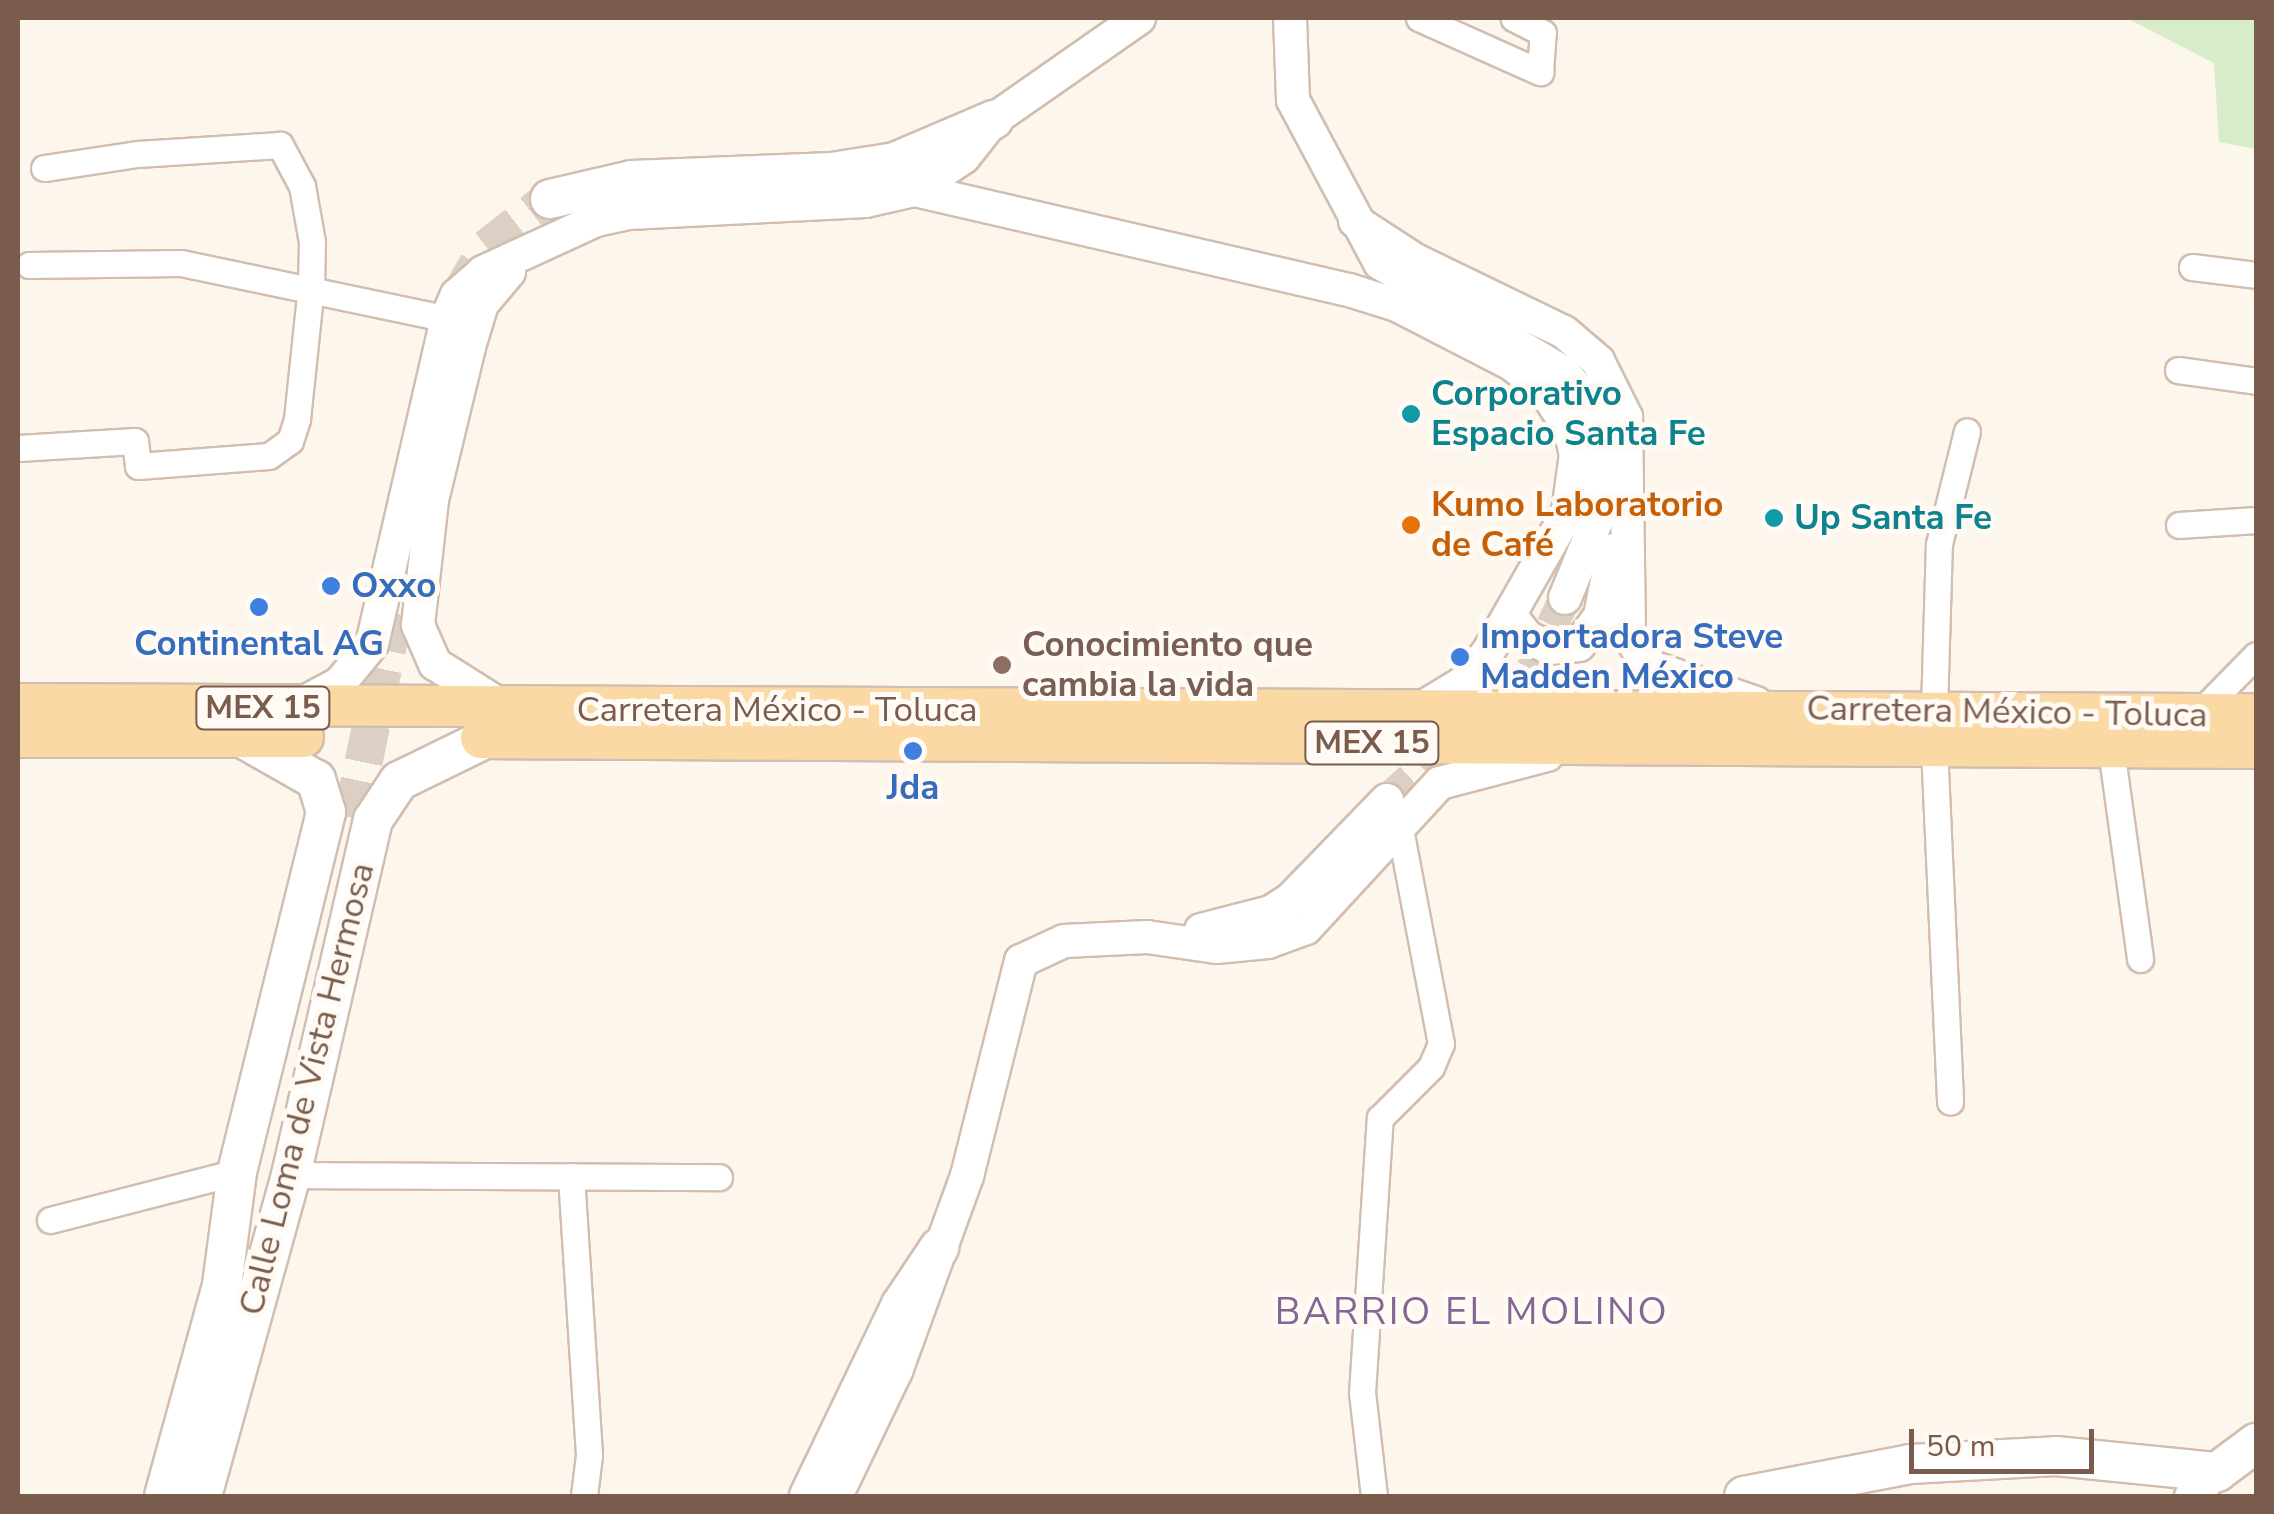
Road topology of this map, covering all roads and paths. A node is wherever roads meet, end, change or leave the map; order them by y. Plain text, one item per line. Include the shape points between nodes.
1 (1139, 18) edge
2 (1419, 18) edge
3 (1514, 18) edge
4 (1287, 21) edge
5 (993, 120) junction
6 (44, 168) dead end
7 (915, 190) junction
8 (550, 200) tunnel mouth
9 (1355, 221) junction
10 (29, 265) dead end
11 (2192, 267) dead end
12 (2256, 275) edge
13 (311, 286) junction
14 (461, 322) junction
15 (2178, 370) dead end
16 (2256, 381) edge
17 (1966, 431) dead end
18 (18, 448) edge
19 (1630, 482) junction
20 (2256, 520) edge
21 (2179, 524) dead end
22 (1565, 598) tunnel mouth
23 (1510, 615) junction
24 (380, 618) junction
25 (418, 625) junction
26 (2256, 655) edge
27 (18, 704) edge
28 (290, 709) junction
29 (1420, 709) junction
30 (1779, 710) junction
31 (2199, 714) junction
32 (2256, 714) edge
33 (498, 724) junction
34 (1934, 729) junction
35 (238, 736) junction
36 (18, 737) edge
37 (1610, 744) junction
38 (2256, 748) edge
39 (2110, 749) junction
40 (1394, 814) junction
41 (351, 817) junction
42 (2140, 959) dead end
43 (1950, 1102) dead end
44 (237, 1172) junction
45 (291, 1175) junction
46 (571, 1176) junction
47 (719, 1176) dead end
48 (50, 1220) dead end
49 (939, 1248) junction
50 (222, 1285) junction
51 (2232, 1469) edge
52 (164, 1496) edge
53 (202, 1496) edge
54 (584, 1496) edge
55 (808, 1496) edge
56 (836, 1496) edge
57 (1374, 1496) edge
58 (1744, 1496) edge

1 - 5 street
2 - 3 street via 1540,72 1542,32
4 - 9 street via 1292,100
5 - 7 street via 964,158
5 - 8 main road via 895,162 832,172 632,180 580,187
6 - 13 street via 280,145 302,186
7 - 14 street via 866,201 596,220 531,253
7 - 23 street via 1348,290 1396,305 1513,365 1544,391 1570,430 1576,485 1568,512
9 - 19 street via 1415,260 1582,345 1611,379 1626,417
9 - 22 street via 1380,263 1562,372 1598,412 1606,432 1606,473 1596,522
10 - 13 street via 181,263
11 - 12 street
13 - 14 street
13 - 18 street via 297,419 290,441 268,456 138,466 135,440
14 - 24 street
14 - 25 street
15 - 16 street
17 - 34 street via 1939,544
19 - 23 street via 1600,616 1580,644 1550,648 1527,637
19 - 30 street via 1628,634 1646,665 1684,684
20 - 21 street
23 - 29 street via 1464,684
24 - 25 street via 402,634
24 - 28 street via 372,644 340,683
25 - 33 street via 435,664
26 - 31 street
27 - 28 main road, Carretera México - Toluca / MEX 15
28 - 33 main road, Carretera México - Toluca / MEX 15
29 - 30 main road, Carretera México - Toluca / MEX 15
29 - 33 main road, Carretera México - Toluca / MEX 15
30 - 34 main road, Carretera México - Toluca / MEX 15
31 - 32 main road, Carretera México - Toluca / MEX 15
31 - 34 main road, Carretera México - Toluca / MEX 15
33 - 35 main road, Carretera México - Toluca / MEX 15
33 - 37 main road, Carretera México - Toluca / MEX 15
33 - 41 main road, Calle Loma de Vista Hermosa
34 - 37 main road, Carretera México - Toluca / MEX 15
34 - 39 main road, Carretera México - Toluca / MEX 15
34 - 43 street
35 - 36 main road, Carretera México - Toluca / MEX 15
35 - 41 main road, Calle Loma de Vista Hermosa via 316,780
37 - 40 street via 1476,769 1440,783
38 - 39 main road, Carretera México - Toluca / MEX 15
39 - 42 street
40 - 49 street via 1271,912 1147,937 1064,941 1021,961 967,1176
40 - 57 street via 1441,1044 1431,1067 1380,1118 1362,1393
41 - 44 main road, Calle Loma de Vista Hermosa
41 - 45 main road, Calle Loma de Vista Hermosa
41 - 50 main road via 252,1220
44 - 48 street
44 - 50 main road, Calle Loma de Vista Hermosa
45 - 46 street
45 - 53 main road, Calle Loma de Vista Hermosa
46 - 47 street
46 - 54 street via 589,1455
49 - 55 main road via 901,1305
49 - 56 street via 896,1370
50 - 52 main road, Calle Loma de Vista Hermosa
51 - 58 main road via 2056,1456 1910,1464

